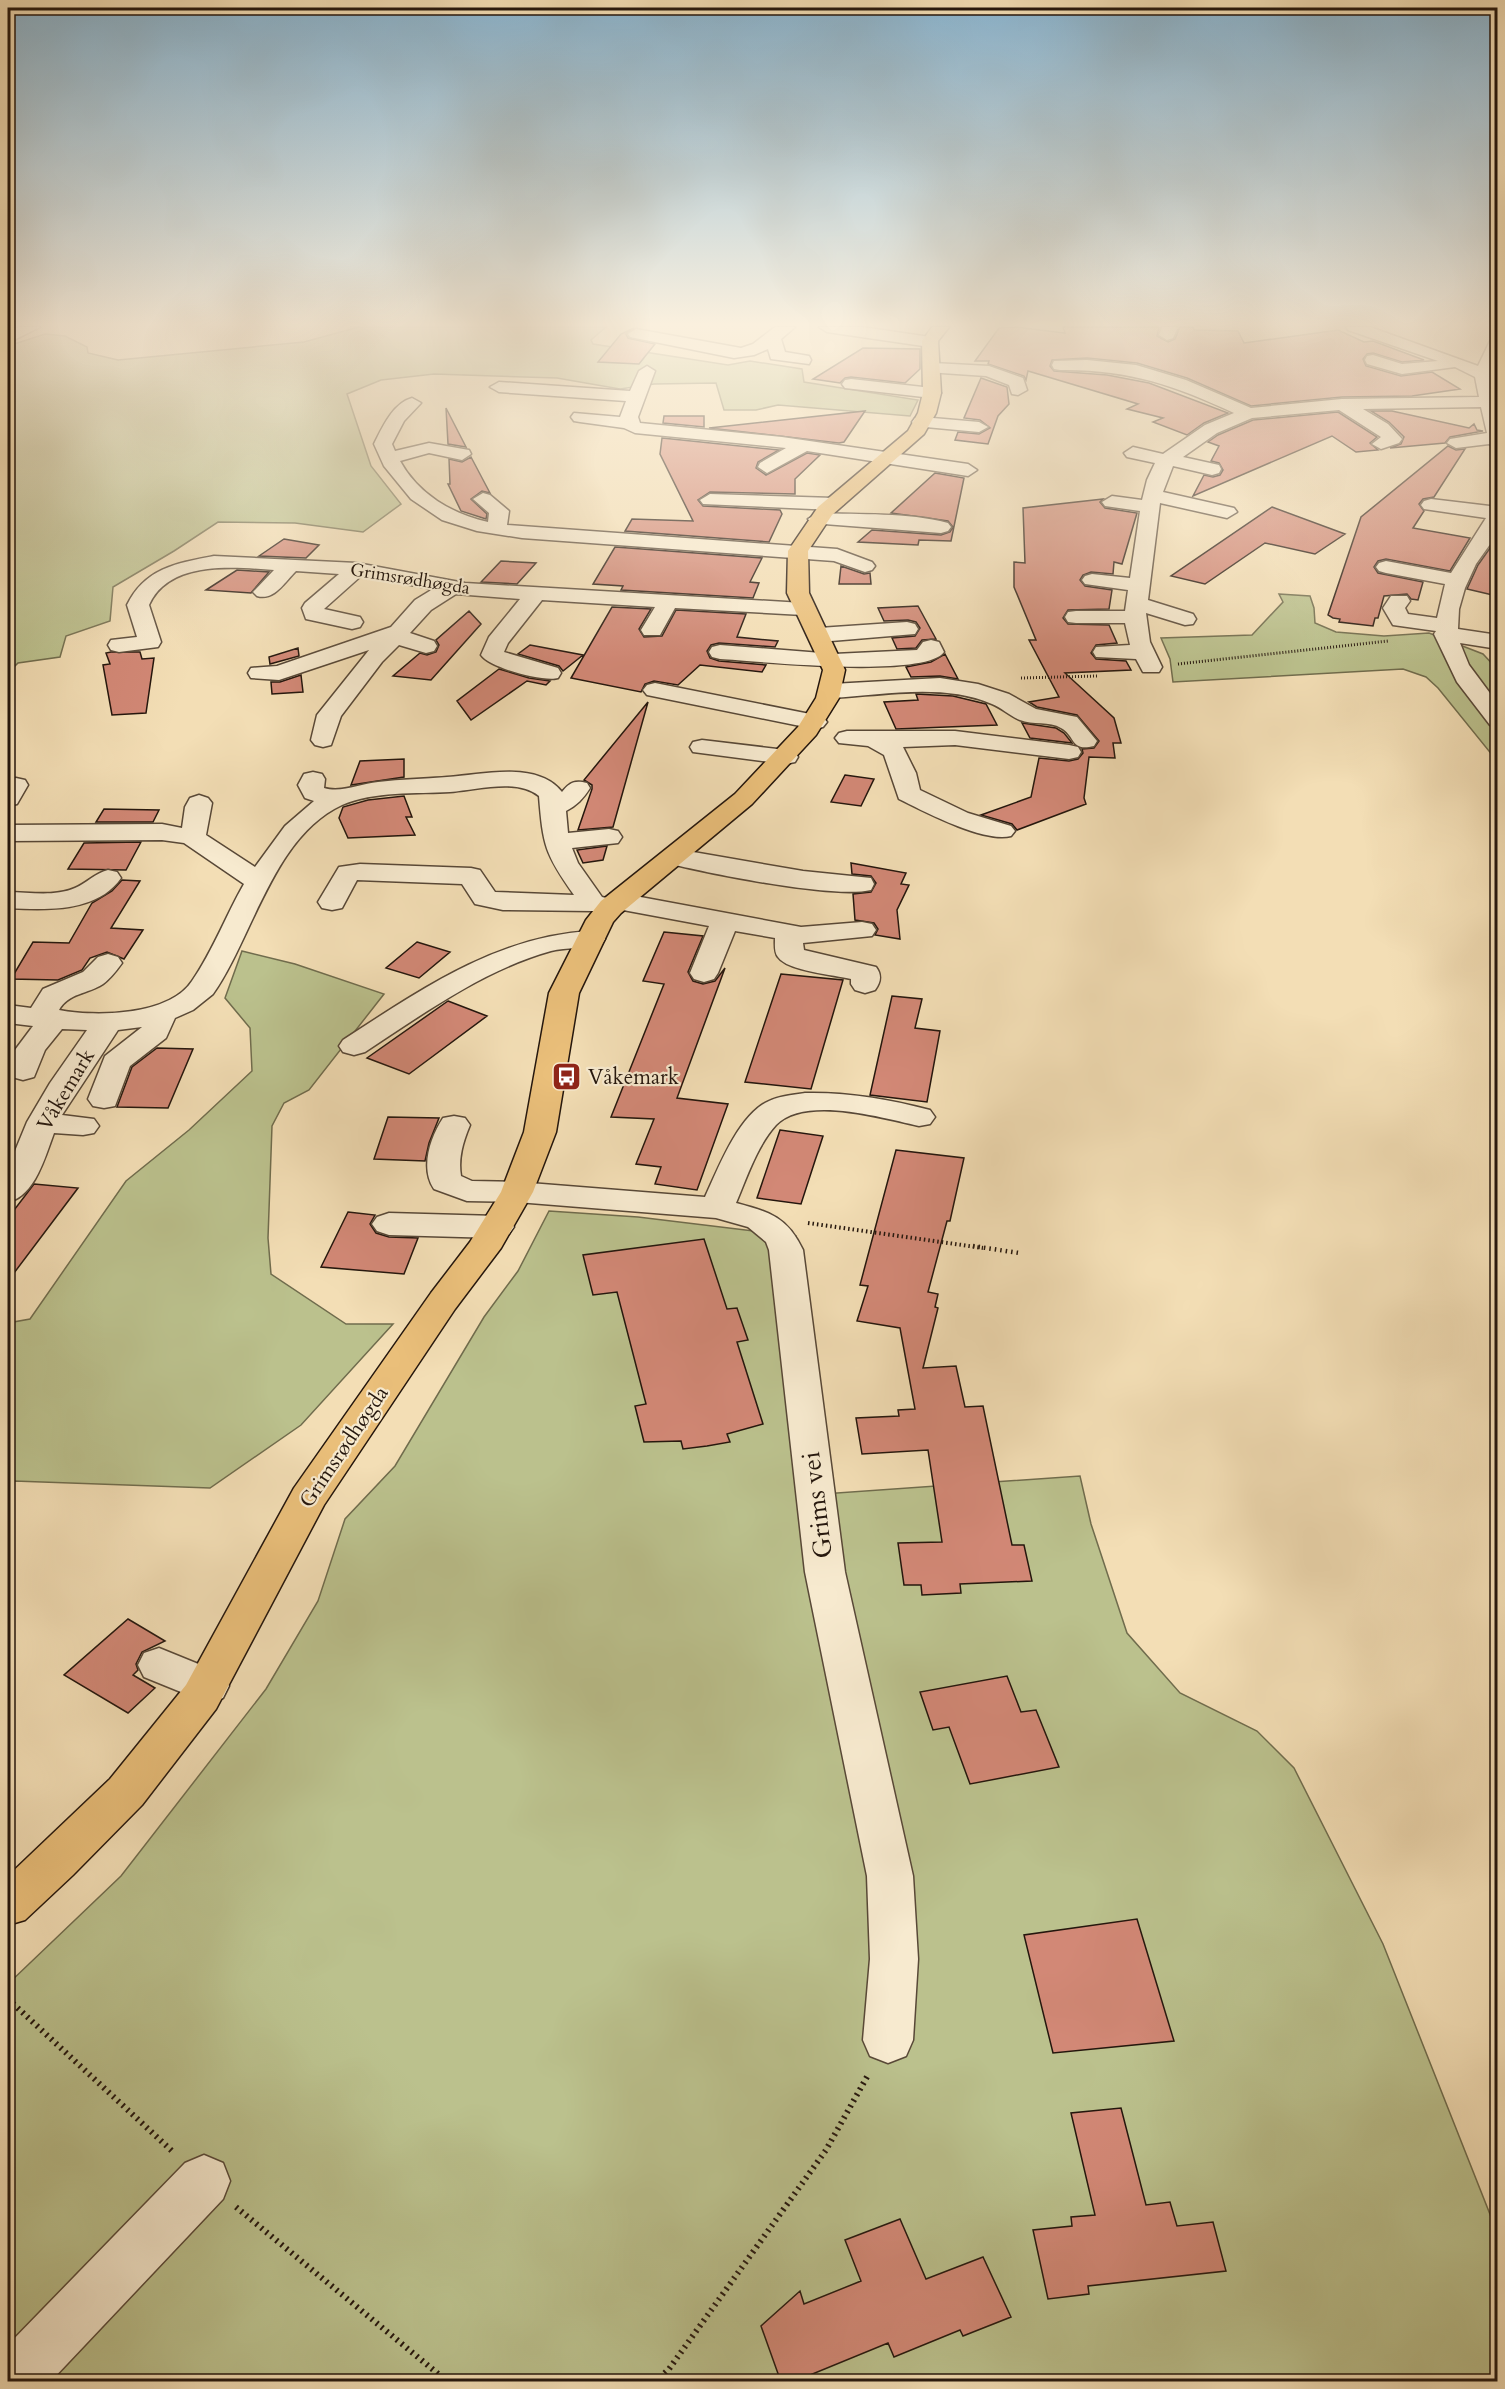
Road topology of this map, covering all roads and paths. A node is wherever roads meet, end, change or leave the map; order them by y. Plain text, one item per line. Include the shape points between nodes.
1 (386, 438) edge
2 (766, 438) edge
3 (911, 438) edge
4 (1198, 438) edge
5 (1212, 438) edge
6 (1392, 438) edge
7 (1491, 438) edge
8 (1222, 442) dead end
9 (1456, 442) dead end
10 (1381, 444) dead end
11 (805, 445) junction
12 (1133, 453) dead end
13 (462, 454) dead end
14 (388, 458) junction
15 (1167, 460) junction
16 (767, 467) dead end
17 (1212, 469) dead end
18 (969, 470) dead end
19 (883, 471) junction
20 (483, 499) dead end
21 (710, 500) dead end
22 (1151, 501) junction
23 (1112, 502) dead end
24 (1431, 506) dead end
25 (826, 511) junction
26 (1227, 512) dead end
27 (560, 513) dead end
28 (1497, 513) edge
29 (423, 518) dead end
30 (941, 527) dead end
31 (497, 529) junction
32 (522, 532) junction
33 (562, 534) junction
34 (745, 541) junction
35 (687, 543) junction
36 (638, 547) dead end
37 (797, 552) junction
38 (332, 554) dead end
39 (723, 554) dead end
40 (1141, 563) junction
41 (291, 564) junction
42 (865, 566) dead end
43 (1386, 567) dead end
44 (1163, 568) dead end
45 (356, 569) junction
46 (1092, 580) dead end
47 (1457, 580) junction
48 (450, 588) junction
49 (264, 592) dead end
50 (536, 593) junction
51 (1399, 601) dead end
52 (668, 602) junction
53 (1137, 602) junction
54 (1076, 617) dead end
55 (1185, 619) dead end
56 (352, 622) dead end
57 (907, 629) dead end
58 (652, 630) dead end
59 (1445, 630) junction
60 (399, 632) junction
61 (1490, 637) edge
62 (119, 645) dead end
63 (426, 646) dead end
64 (932, 647) dead end
65 (720, 652) dead end
66 (1104, 652) dead end
67 (825, 654) junction
68 (492, 656) junction
69 (1148, 660) junction
70 (767, 664) dead end
71 (259, 673) dead end
72 (550, 673) dead end
73 (513, 679) dead end
74 (656, 690) dead end
75 (989, 695) junction
76 (869, 714) junction
77 (1497, 720) edge
78 (802, 738) junction
79 (322, 740) dead end
80 (702, 747) dead end
81 (313, 779) dead end
82 (578, 788) dead end
83 (335, 799) junction
84 (199, 803) dead end
85 (549, 826) junction
86 (1002, 831) dead end
87 (8, 832) edge
88 (192, 837) junction
89 (609, 837) dead end
90 (676, 856) junction
91 (108, 878) dead end
92 (259, 882) junction
93 (861, 884) dead end
94 (8, 900) edge
95 (332, 902) dead end
96 (608, 904) junction
97 (725, 922) junction
98 (862, 930) dead end
99 (591, 939) junction
100 (787, 954) junction
101 (108, 963) dead end
102 (704, 973) dead end
103 (865, 984) dead end
104 (162, 1013) junction
105 (8, 1014) edge
106 (47, 1018) junction
107 (109, 1021) junction
108 (354, 1046) dead end
109 (24, 1071) dead end
110 (104, 1099) dead end
111 (919, 1117) dead end
112 (454, 1125) dead end
113 (83, 1126) dead end
114 (29, 1136) edge
115 (8, 1192) edge
116 (517, 1192) junction
117 (717, 1208) junction
118 (760, 1220) junction
119 (389, 1224) dead end
120 (496, 1227) junction
121 (1019, 1253) dead end
122 (159, 1665) dead end
123 (208, 1686) junction
124 (8, 1905) edge
125 (888, 2040) joint
126 (204, 2181) dead end
127 (11, 2382) edge
128 (655, 2382) edge

1 - 14 street via 383,444
2 - 11 street
3 - 19 main road
4 - 15 street
5 - 8 street
6 - 10 street
7 - 9 street
11 - 16 street
11 - 19 street
12 - 15 street
13 - 14 street via 433,444
14 - 31 street via 410,488 433,507 463,522
15 - 17 street
15 - 22 street
18 - 19 street
19 - 25 main road
20 - 31 street via 499,511
21 - 25 street
22 - 23 street
22 - 26 street
22 - 40 street
24 - 28 street
25 - 30 street
25 - 37 main road
27 - 33 street
28 - 47 street via 1474,535
29 - 32 street via 445,529
31 - 32 street
32 - 33 street
33 - 35 street
34 - 35 street
34 - 37 street
34 - 39 street via 739,553
35 - 36 street via 679,549
37 - 42 street via 837,555
37 - 67 main road via 796,575
38 - 45 street via 354,563
40 - 44 street
40 - 53 street
41 - 45 street, Grimsrødhøgda
41 - 49 street
41 - 62 street, Grimsrødhøgda via 214,562 179,569 155,580 138,605 153,647
43 - 47 street
45 - 48 street, Grimsrødhøgda
45 - 56 street via 313,608 314,614
46 - 53 street
47 - 59 street
48 - 50 street, Grimsrødhøgda
48 - 60 street via 423,605
50 - 52 street, Grimsrødhøgda
50 - 68 street via 496,642
51 - 59 street via 1394,608 1401,620
52 - 58 street
52 - 67 street, Grimsrødhøgda via 706,599
53 - 54 street
53 - 55 street
53 - 69 street via 1139,642
57 - 67 street
59 - 61 street
59 - 69 path
59 - 77 street via 1457,665
60 - 63 street via 402,639
60 - 71 street via 279,673
60 - 79 street via 329,715
64 - 67 street via 933,652 921,657
65 - 67 street
66 - 69 street
67 - 70 street
67 - 76 street
67 - 78 main road, Grimsrødhøgda
68 - 72 street
68 - 73 street
69 - 75 path via 1142,672 1114,676 1005,679
74 - 78 street
75 - 76 street via 940,685
75 - 76 street via 1029,715 1069,722 1077,747 956,738
76 - 78 street via 847,738
76 - 86 street via 904,773 907,803
78 - 80 street
78 - 90 main road, Grimsrødhøgda
81 - 83 street via 310,785 314,793
82 - 85 street
83 - 85 street, Våkemark via 417,801 498,780 520,781 551,794
83 - 92 street, Våkemark via 307,815
84 - 88 street
85 - 89 street
85 - 96 street, Våkemark via 565,864
87 - 88 street via 165,823
88 - 92 street
90 - 93 street via 802,879
90 - 96 main road, Grimsrødhøgda
91 - 94 street via 78,898
92 - 104 street, Våkemark via 203,988 193,998
95 - 96 street via 348,873 360,872 471,876 485,898 503,902
96 - 97 street
96 - 99 main road, Grimsrødhøgda
97 - 100 street
97 - 102 street
98 - 100 street via 801,935
99 - 108 street via 548,943 515,954 460,981
99 - 116 main road, Grimsrødhøgda via 564,993 540,1132
100 - 103 street via 866,973
101 - 106 street via 93,978 53,995
104 - 107 street, Våkemark
104 - 110 street via 155,1032 116,1062
105 - 106 street, Våkemark
106 - 107 street, Våkemark
106 - 109 street via 24,1062
107 - 114 street, Våkemark
111 - 117 street via 843,1103 783,1106 761,1123
112 - 116 street, Grims vei via 444,1149 442,1169 446,1182 467,1191
113 - 114 street
114 - 115 street, Våkemark via 15,1184
116 - 117 street, Grims vei
116 - 120 main road, Grimsrødhøgda
117 - 118 street, Grims vei
118 - 121 path via 810,1223
118 - 125 street, Grims vei via 780,1237 786,1250 825,1572 890,1876 894,1959
119 - 120 street
120 - 123 main road, Grimsrødhøgda via 308,1498
122 - 123 street
123 - 124 main road, Grimsrødhøgda via 126,1792
125 - 128 path via 826,2150 669,2369
126 - 127 street

